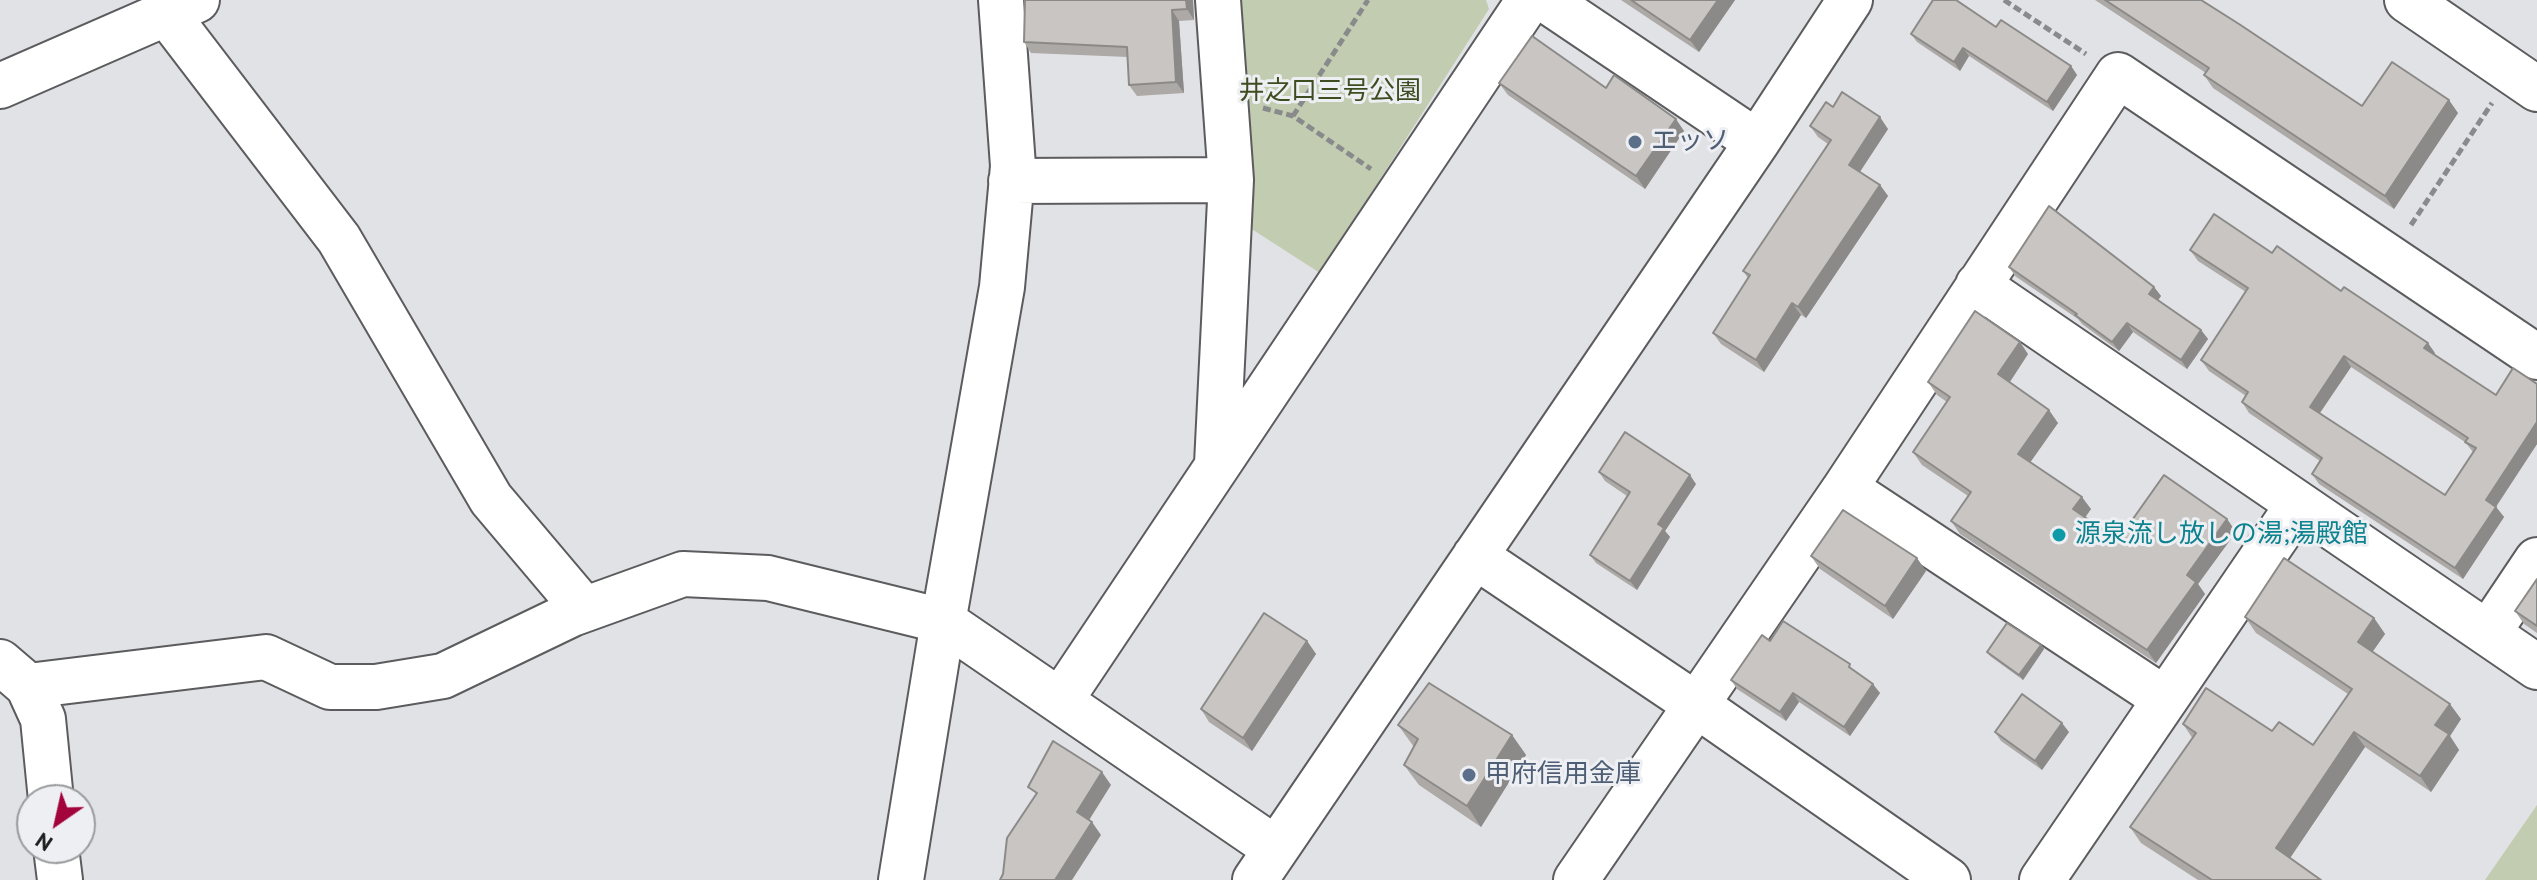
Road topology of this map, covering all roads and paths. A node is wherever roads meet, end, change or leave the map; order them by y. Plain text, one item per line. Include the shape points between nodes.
1 (1001, 0) edge
2 (1218, 0) edge
3 (1368, 0) edge
4 (1529, 0) edge
5 (1546, 0) edge
6 (1850, 0) edge
7 (2004, 0) edge
8 (2407, 0) edge
9 (181, 6) edge
10 (2118, 75) junction
11 (2525, 81) edge
12 (0, 86) edge
13 (1226, 101) junction
14 (1293, 116) junction
15 (1757, 142) junction
16 (1231, 180) junction
17 (1011, 181) junction
18 (1402, 189) junction
19 (2389, 257) junction
20 (1978, 285) junction
21 (2537, 357) edge
22 (1217, 467) junction
23 (1845, 488) junction
24 (2298, 505) junction
25 (1475, 556) junction
26 (2537, 560) edge
27 (584, 609) junction
28 (943, 621) junction
29 (2488, 633) junction
30 (2537, 667) edge
31 (14, 674) edge
32 (2165, 699) junction
33 (1060, 701) junction
34 (1698, 706) junction
35 (49, 784) edge
36 (1265, 865) edge
37 (1578, 879) edge
38 (901, 880) edge
39 (1948, 880) edge
40 (2042, 880) edge

1 - 17 street
2 - 13 street
3 - 14 path
4 - 18 street
5 - 15 street
6 - 15 street
7 - 10 path
8 - 11 street
9 - 12 street
9 - 27 street via 339,239 491,499
10 - 19 street
10 - 20 street
11 - 19 path
13 - 14 path
13 - 16 street
14 - 18 path
15 - 25 street
16 - 17 street
16 - 22 street
17 - 28 street via 1002,287
18 - 22 street
19 - 21 street
20 - 23 street
20 - 24 street
22 - 33 street
23 - 32 street
23 - 34 street
24 - 29 street
24 - 32 street
25 - 34 street
25 - 36 street
26 - 29 street
27 - 28 street via 683,574 768,578
27 - 31 street via 443,676 376,687 330,687 266,657
28 - 33 street
28 - 38 street
29 - 30 street
31 - 35 street via 43,719
32 - 40 street
33 - 36 street
34 - 37 street
34 - 39 street

